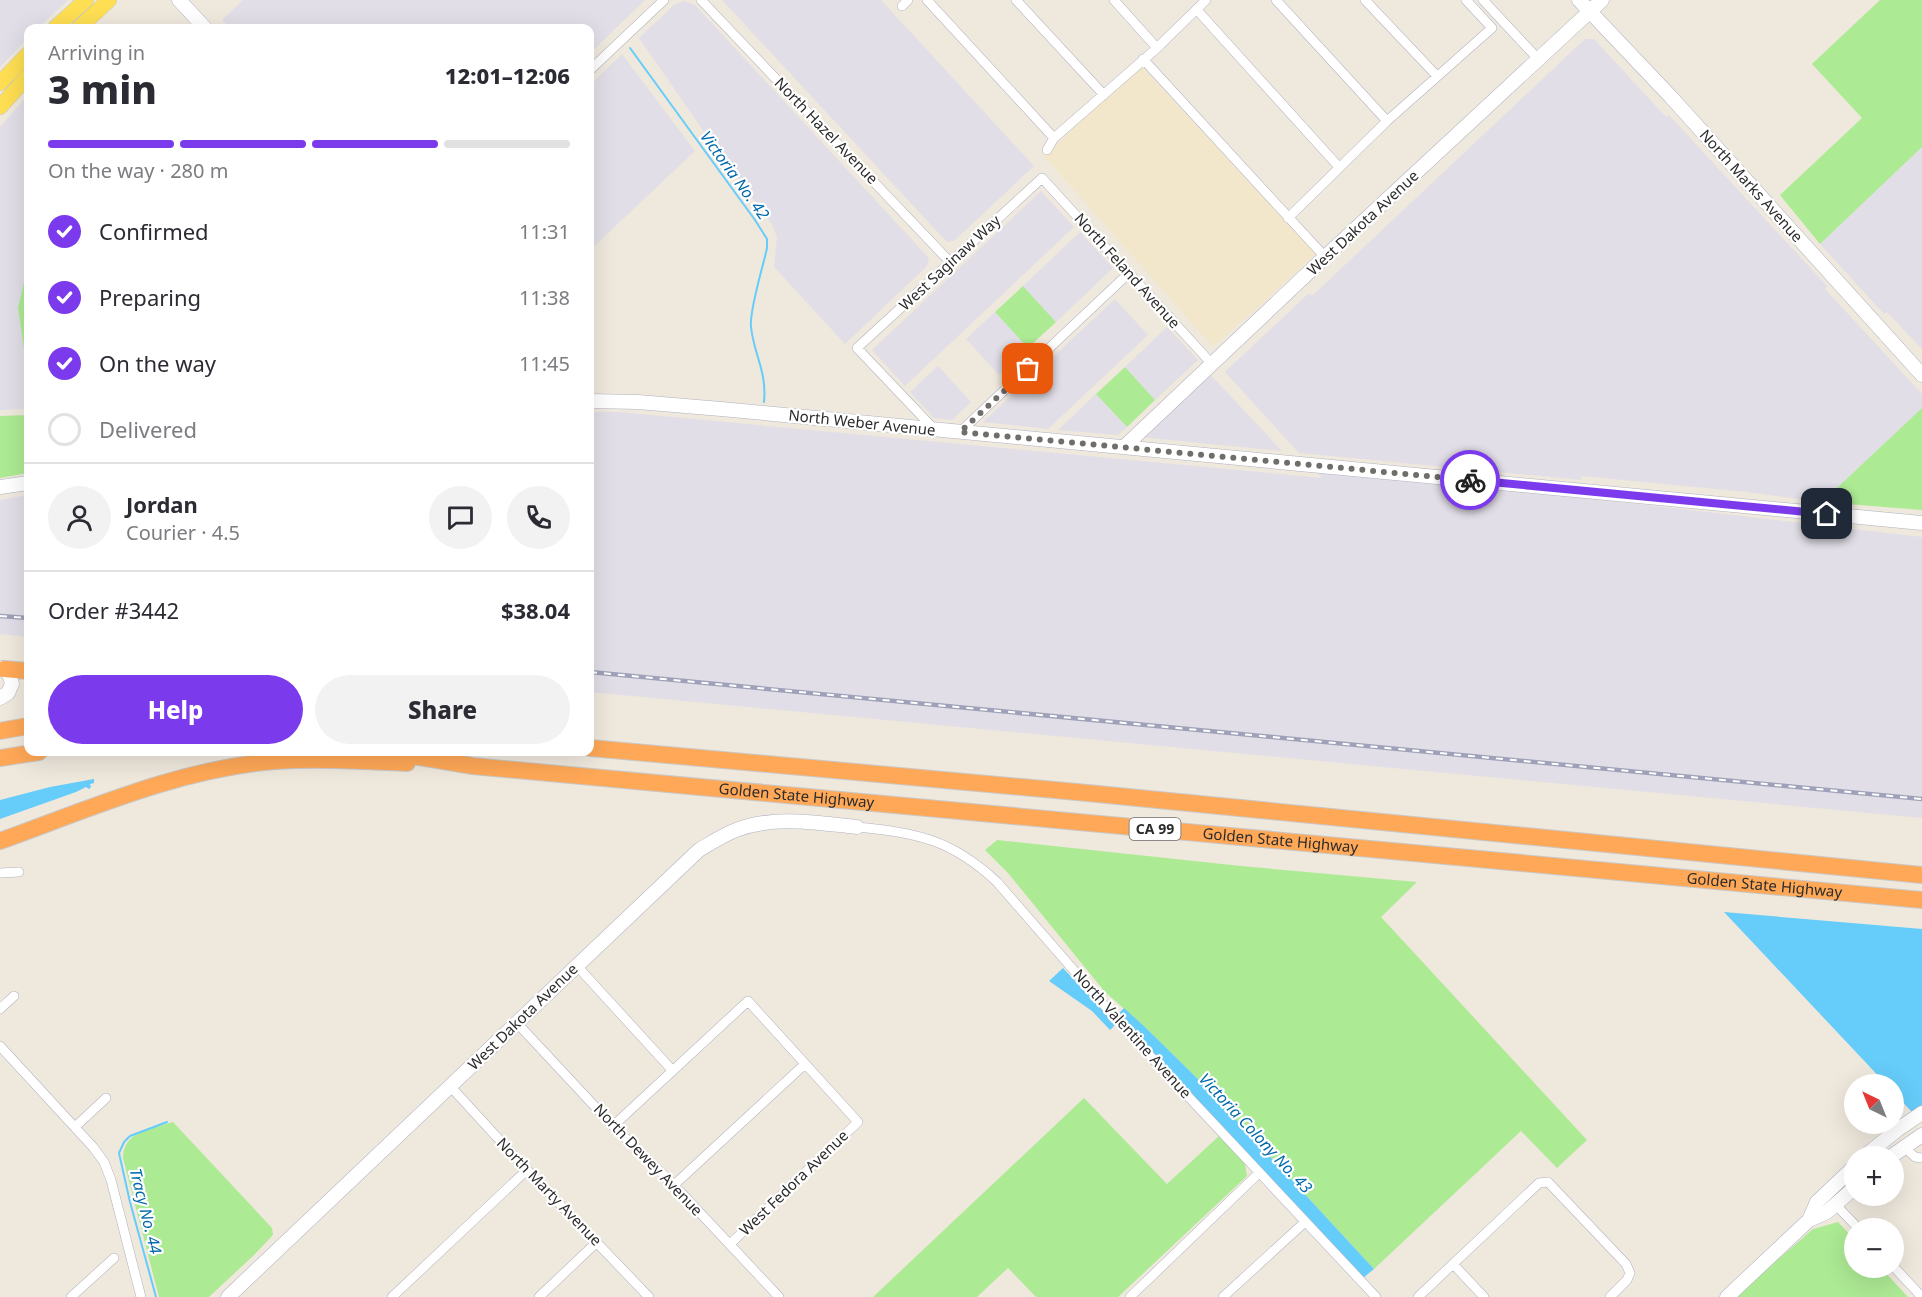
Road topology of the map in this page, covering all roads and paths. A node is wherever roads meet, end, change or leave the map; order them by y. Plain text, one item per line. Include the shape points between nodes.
1 (86, 0) edge
2 (109, 0) edge
3 (178, 0) edge
4 (664, 0) edge
5 (701, 0) edge
6 (927, 0) edge
7 (1016, 0) edge
8 (1114, 0) edge
9 (1276, 0) edge
10 (1365, 0) edge
11 (1466, 0) edge
12 (1483, 0) edge
13 (1579, 0) edge
14 (1602, 0) edge
15 (1201, 4) edge
16 (1590, 12) junction
17 (59, 24) edge
18 (83, 24) edge
19 (201, 24) edge
20 (1157, 48) junction
21 (24, 58) edge
22 (1143, 59) junction
23 (1539, 60) junction
24 (594, 66) edge
25 (1437, 76) junction
26 (24, 80) edge
27 (0, 83) edge
28 (1104, 95) junction
29 (0, 107) edge
30 (1387, 121) junction
31 (1054, 138) junction
32 (1047, 150) dead end
33 (1339, 168) junction
34 (1042, 178) joint
35 (1288, 218) junction
36 (1325, 257) junction
37 (951, 263) junction
38 (1129, 273) junction
39 (1212, 364) junction
40 (1922, 375) edge
41 (594, 401) edge
42 (934, 430) junction
43 (960, 432) junction
44 (1124, 447) junction
45 (24, 484) edge
46 (0, 487) edge
47 (1922, 523) edge
48 (2, 669) edge
49 (24, 671) edge
50 (0, 698) edge
51 (24, 727) edge
52 (0, 731) edge
53 (594, 748) edge
54 (24, 754) edge
55 (413, 756) edge
56 (0, 758) edge
57 (473, 766) junction
58 (857, 827) joint
59 (0, 841) edge
60 (19, 872) dead end
61 (0, 873) edge
62 (1922, 875) edge
63 (1922, 900) edge
64 (577, 966) junction
65 (14, 996) dead end
66 (0, 1009) edge
67 (517, 1023) junction
68 (0, 1046) edge
69 (805, 1064) junction
70 (672, 1070) junction
71 (450, 1086) junction
72 (106, 1098) dead end
73 (1922, 1113) edge
74 (613, 1126) junction
75 (75, 1127) junction
76 (1922, 1135) edge
77 (1877, 1146) edge
78 (1904, 1147) joint
79 (1922, 1158) edge
80 (527, 1170) junction
81 (1259, 1173) junction
82 (1844, 1176) edge
83 (674, 1185) junction
84 (1844, 1196) edge
85 (1835, 1204) junction
86 (1848, 1218) edge
87 (1809, 1220) junction
88 (1305, 1222) junction
89 (597, 1242) junction
90 (730, 1244) junction
91 (114, 1258) dead end
92 (1453, 1264) junction
93 (1904, 1278) edge
94 (71, 1297) edge
95 (141, 1297) edge
96 (228, 1297) edge
97 (392, 1297) edge
98 (539, 1297) edge
99 (649, 1297) edge
100 (779, 1297) edge
101 (1130, 1297) edge
102 (1223, 1297) edge
103 (1376, 1297) edge
104 (1418, 1297) edge
105 (1484, 1297) edge
106 (1610, 1297) edge
107 (1727, 1297) edge
108 (1922, 1297) edge

1 - 17 main road
2 - 18 main road
3 - 19 main road
4 - 24 street
5 - 37 street, North Hazel Avenue
6 - 31 street
7 - 28 street
8 - 20 street
9 - 30 street
10 - 25 street
11 - 25 street via 1492,28
12 - 23 street
13 - 16 main road, North Marks Avenue
14 - 16 main road, West Dakota Avenue
15 - 20 street
15 - 33 street
16 - 23 main road, West Dakota Avenue
16 - 40 main road, North Marks Avenue
20 - 22 street
21 - 27 main road
22 - 28 street
22 - 35 street
23 - 36 main road, West Dakota Avenue
25 - 30 street
26 - 29 main road
28 - 31 street
30 - 33 street
31 - 32 street
33 - 35 street
34 - 37 street, West Saginaw Way
34 - 38 street, North Feland Avenue
35 - 36 street
36 - 39 main road, West Dakota Avenue
37 - 42 street, West Saginaw Way via 857,348
38 - 39 street, North Feland Avenue
38 - 43 street
39 - 44 main road, West Dakota Avenue
41 - 42 main road, North Weber Avenue
42 - 43 main road, North Weber Avenue
43 - 44 main road, North Weber Avenue
44 - 47 main road, North Weber Avenue
45 - 46 main road
48 - 49 highway
48 - 50 main road via 10,676 12,687
51 - 52 highway
53 - 62 highway, Golden State Highway / CA 99
54 - 56 highway
55 - 57 highway, Golden State Highway / CA 99
57 - 59 highway via 306,760 239,766 126,795
57 - 63 highway, Golden State Highway / CA 99
58 - 64 main road, West Dakota Avenue via 792,821 766,823 718,838 699,850
58 - 81 street, North Valentine Avenue via 924,837 966,856 984,870
60 - 61 street
64 - 67 main road, West Dakota Avenue
64 - 70 street
65 - 66 street
67 - 71 main road, West Dakota Avenue
67 - 74 street, North Dewey Avenue
68 - 75 street
69 - 70 street via 748,1001
69 - 83 street
69 - 90 street, West Fedora Avenue via 858,1122
70 - 74 street
71 - 80 street, North Marty Avenue
71 - 96 main road, West Dakota Avenue
72 - 75 street
73 - 77 main road
74 - 83 street, North Dewey Avenue
75 - 95 street via 109,1170
76 - 78 main road
78 - 79 street via 1914,1157
80 - 89 street, North Marty Avenue
80 - 97 street
81 - 88 street, North Valentine Avenue
81 - 101 street
82 - 87 main road via 1817,1202
83 - 90 street, North Dewey Avenue
84 - 85 main road
85 - 86 street
85 - 87 main road
87 - 107 main road
88 - 102 street
88 - 103 street, North Valentine Avenue
89 - 98 street
89 - 99 street, North Marty Avenue
90 - 100 street, North Dewey Avenue
91 - 94 street
92 - 104 street
92 - 105 street
92 - 106 street via 1539,1183 1548,1182 1626,1264 1630,1273 1627,1280
93 - 108 street

